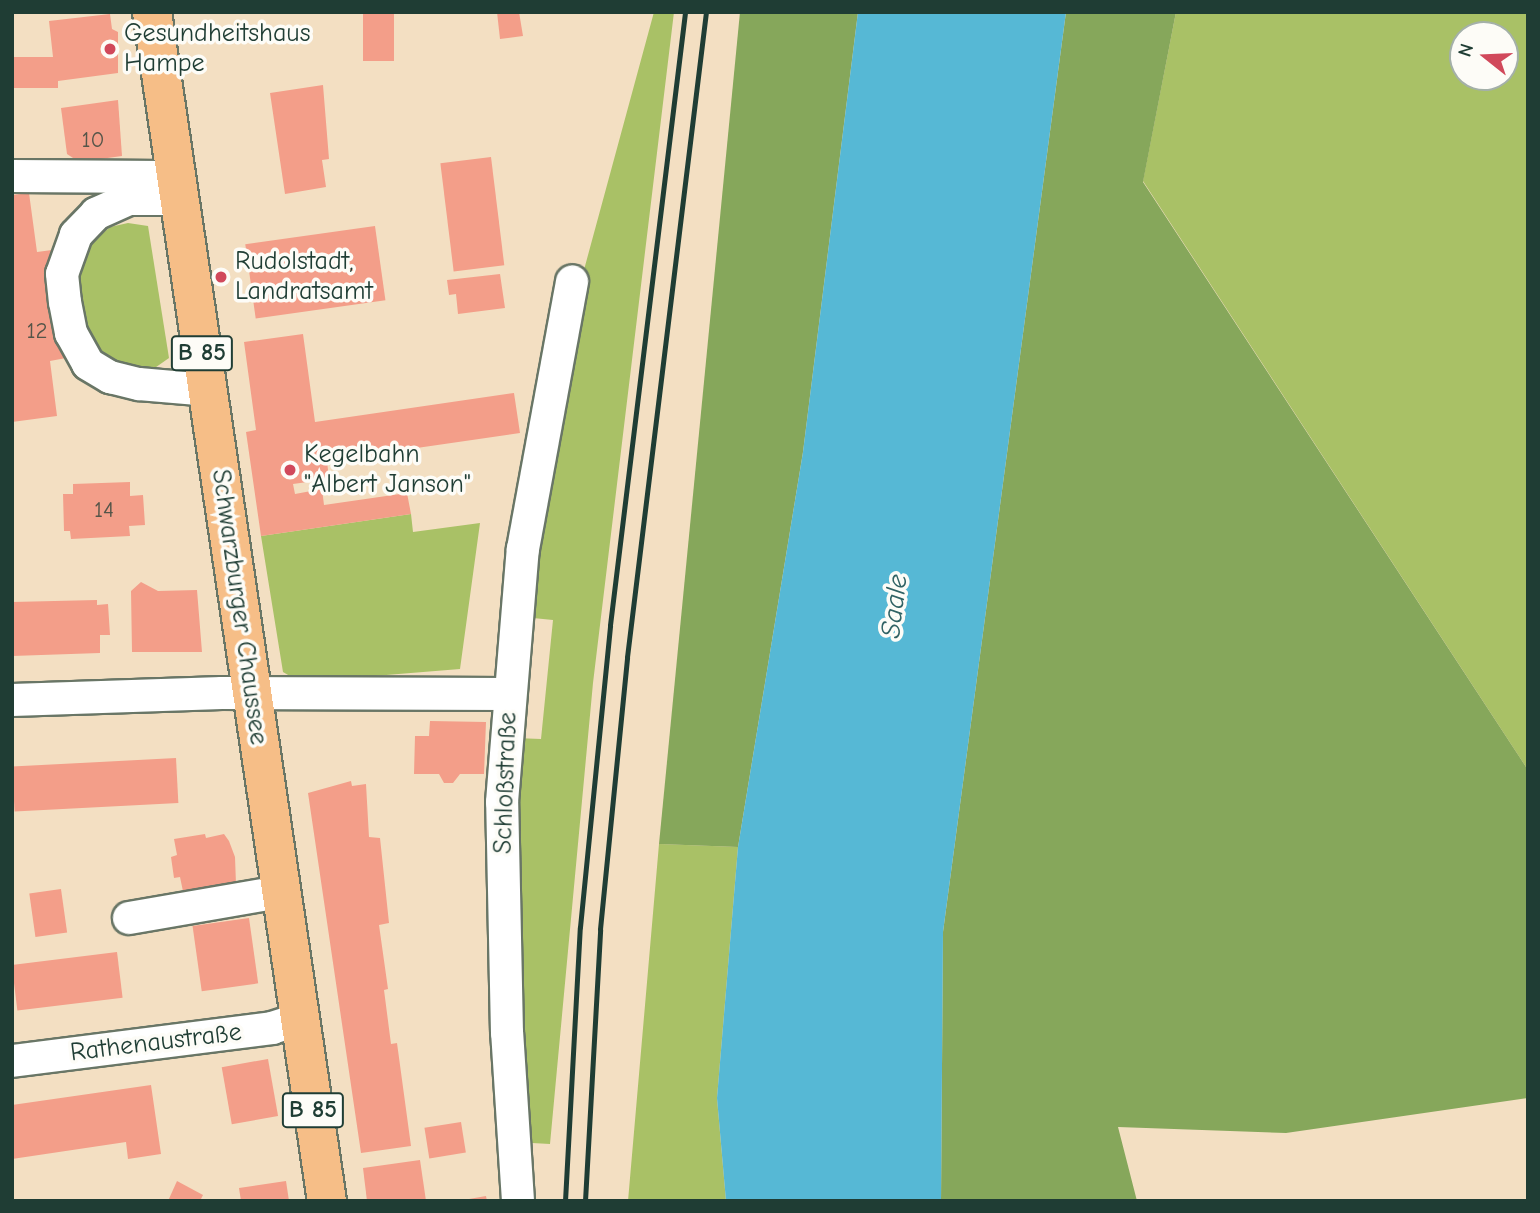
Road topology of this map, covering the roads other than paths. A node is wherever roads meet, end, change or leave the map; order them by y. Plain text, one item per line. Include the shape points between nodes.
1 (152, 12) edge
2 (12, 176) edge
3 (177, 188) junction
4 (572, 281) dead end
5 (207, 390) junction
6 (252, 694) junction
7 (509, 694) junction
8 (12, 700) edge
9 (280, 892) junction
10 (130, 918) dead end
11 (299, 1019) junction
12 (12, 1061) edge
13 (327, 1201) edge
14 (518, 1201) edge

1 - 3 main road, Schwarzburger Chaussee / B 85
2 - 3 street
3 - 5 main road, Schwarzburger Chaussee / B 85
3 - 5 street via 129,199 96,214 76,235 62,274 65,302 71,332 88,364 110,377 139,384
4 - 7 street via 527,522
5 - 6 main road, Schwarzburger Chaussee / B 85
6 - 7 street, Schloßstraße
6 - 8 street, Schloßstraße
6 - 9 main road, Schwarzburger Chaussee / B 85
7 - 14 street, Schloßstraße via 502,815 507,1033
9 - 10 street
9 - 11 main road, Schwarzburger Chaussee / B 85
11 - 12 street, Rathenaustraße via 271,1028
11 - 13 main road, Schwarzburger Chaussee / B 85

